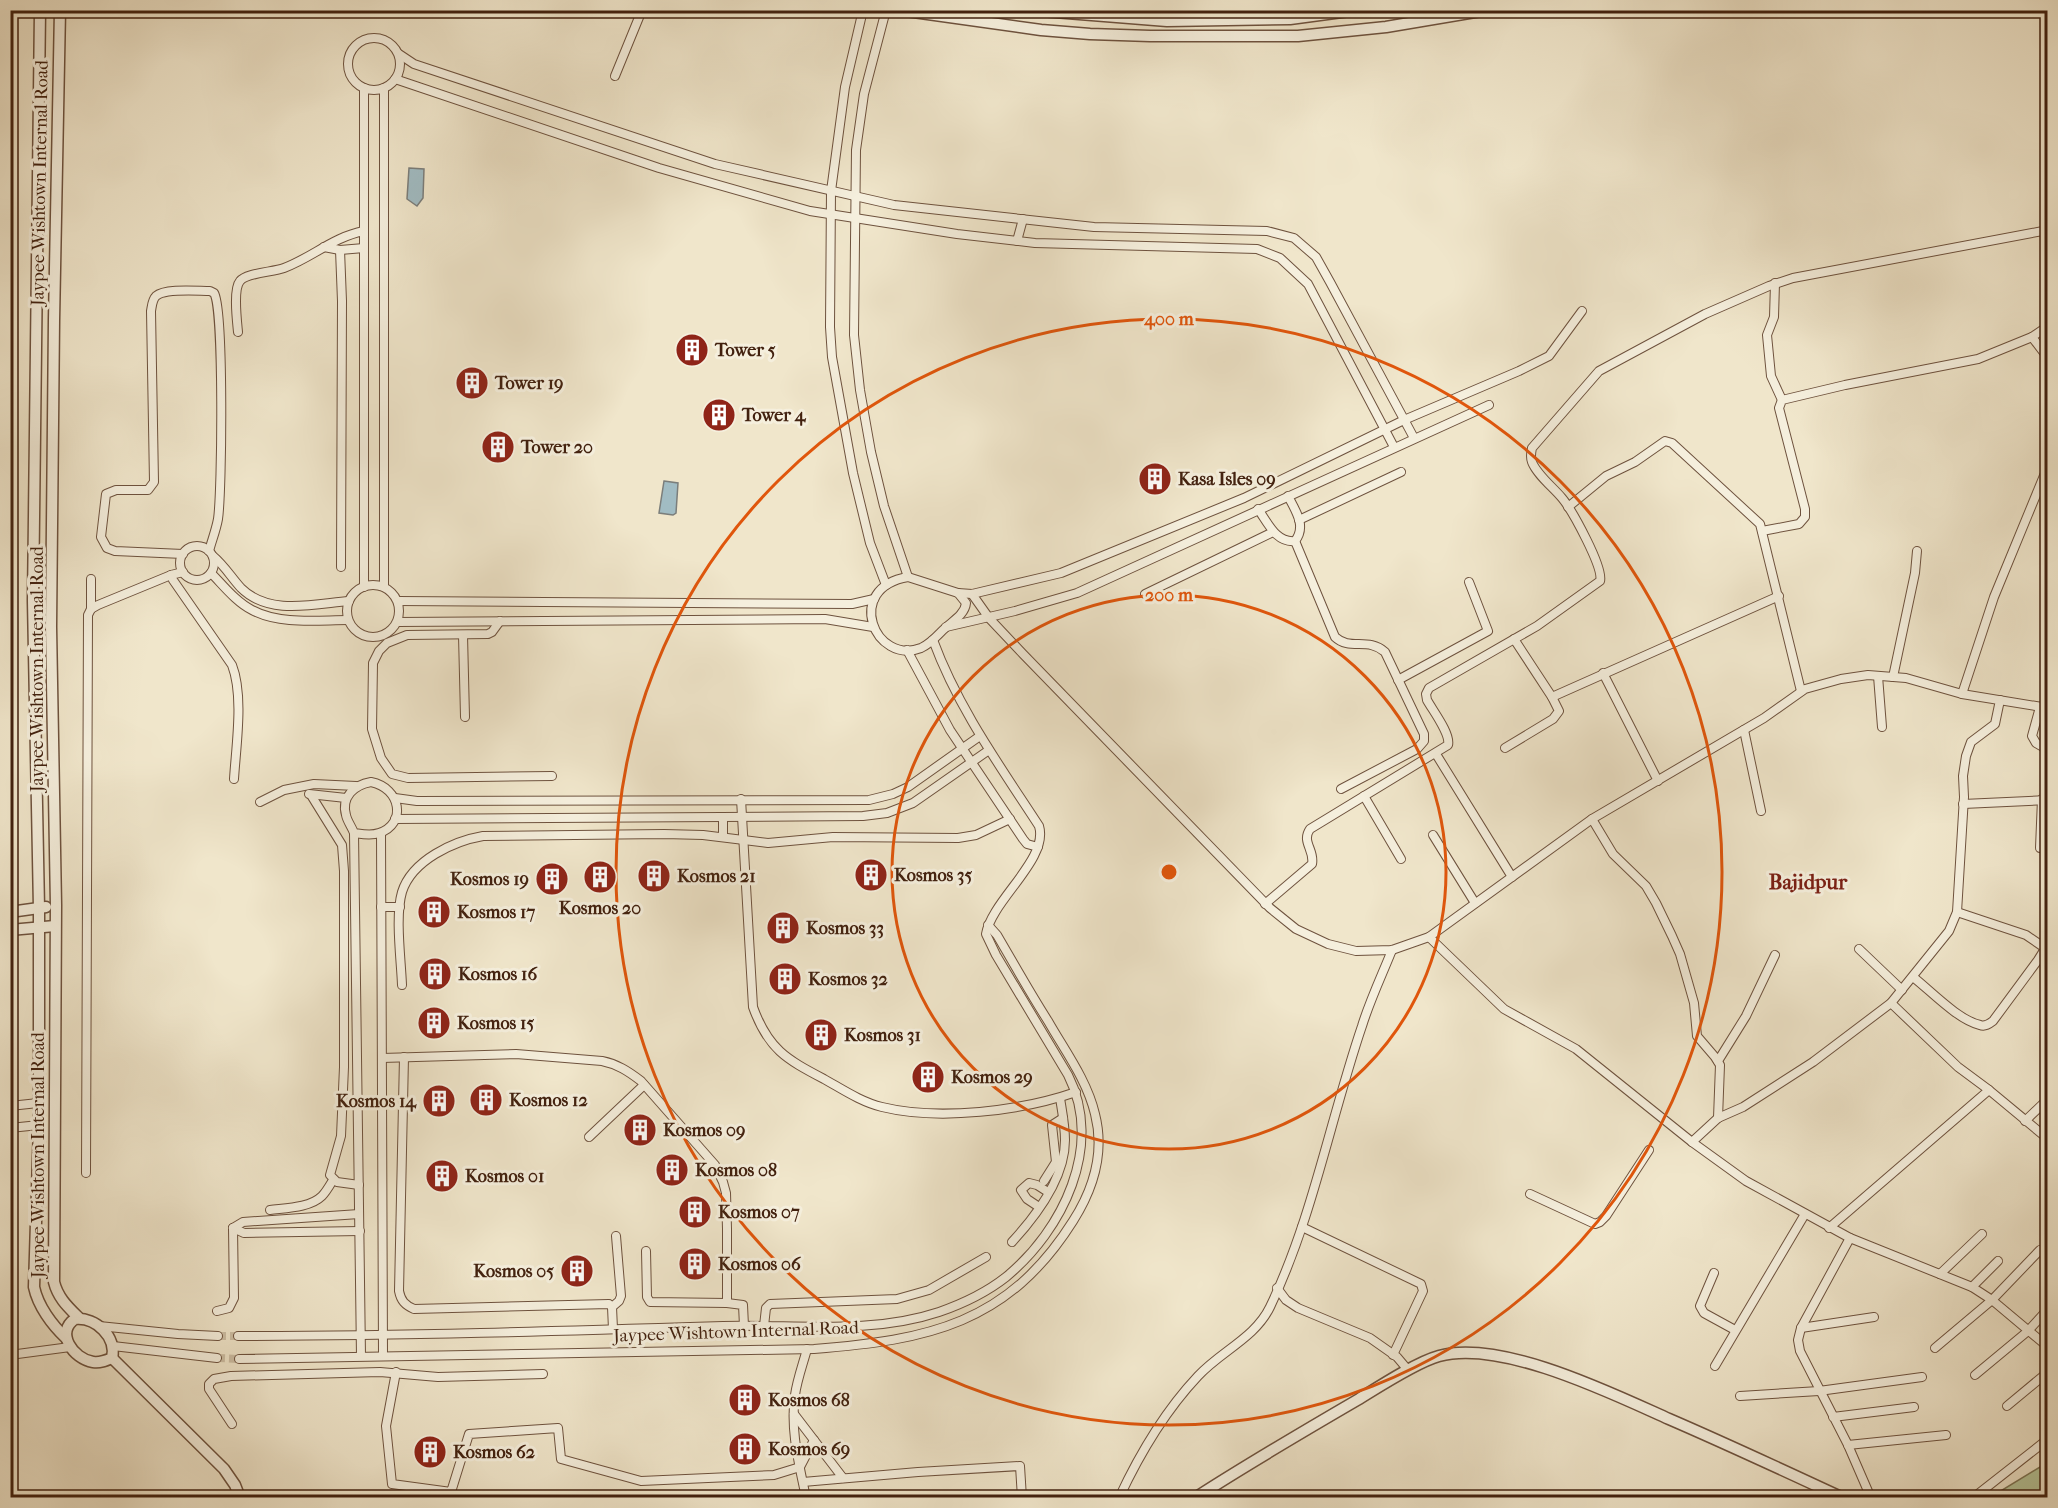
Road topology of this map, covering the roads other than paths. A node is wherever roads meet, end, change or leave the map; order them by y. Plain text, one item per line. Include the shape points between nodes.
1 (40, 10) edge
2 (60, 10) edge
3 (642, 10) edge
4 (863, 10) edge
5 (886, 10) edge
6 (899, 10) edge
7 (1029, 10) edge
8 (1239, 10) edge
9 (1357, 10) edge
10 (1487, 10) edge
11 (1302, 14) edge
12 (1290, 15) edge
13 (1231, 20) junction
14 (399, 54) junction
15 (615, 76) dead end
16 (395, 79) junction
17 (364, 88) junction
18 (384, 88) junction
19 (831, 191) junction
20 (855, 196) junction
21 (831, 214) junction
22 (854, 218) junction
23 (1023, 219) junction
24 (2048, 230) edge
25 (364, 231) junction
26 (1017, 241) junction
27 (324, 247) junction
28 (364, 248) junction
29 (340, 250) junction
30 (1775, 283) junction
31 (1582, 311) dead end
32 (2048, 326) edge
33 (237, 332) dead end
34 (2032, 337) junction
35 (2048, 358) edge
36 (1782, 400) junction
37 (1489, 405) dead end
38 (1404, 420) junction
39 (1384, 430) junction
40 (1414, 438) junction
41 (1394, 447) junction
42 (2048, 466) edge
43 (1401, 472) dead end
44 (1288, 496) junction
45 (1568, 507) junction
46 (1258, 509) junction
47 (1299, 520) junction
48 (1762, 531) junction
49 (1273, 532) junction
50 (1295, 541) junction
51 (1917, 551) dead end
52 (183, 554) junction
53 (211, 554) junction
54 (342, 567) dead end
55 (183, 572) junction
56 (211, 573) junction
57 (171, 575) junction
58 (908, 577) junction
59 (91, 579) dead end
60 (1469, 582) dead end
61 (886, 585) junction
62 (364, 587) junction
63 (384, 587) junction
64 (958, 593) junction
65 (972, 594) junction
66 (1145, 594) dead end
67 (1779, 596) junction
68 (874, 599) junction
69 (349, 601) junction
70 (398, 602) junction
71 (91, 609) junction
72 (989, 618) junction
73 (348, 620) junction
74 (500, 621) junction
75 (398, 622) junction
76 (873, 627) junction
77 (946, 627) junction
78 (463, 635) junction
79 (1514, 639) junction
80 (933, 640) junction
81 (907, 650) junction
82 (1604, 673) junction
83 (1878, 676) junction
84 (1893, 677) junction
85 (1398, 680) junction
86 (1801, 691) junction
87 (1962, 694) junction
88 (1552, 697) junction
89 (2000, 700) junction
90 (2044, 707) edge
91 (465, 717) dead end
92 (1882, 727) dead end
93 (1744, 730) junction
94 (980, 736) junction
95 (1505, 748) dead end
96 (962, 749) junction
97 (989, 750) junction
98 (2048, 750) edge
99 (1436, 754) junction
100 (971, 762) junction
101 (552, 776) dead end
102 (234, 779) dead end
103 (1658, 781) junction
104 (356, 786) junction
105 (303, 787) junction
106 (1341, 789) dead end
107 (311, 795) junction
108 (1364, 796) junction
109 (346, 798) junction
110 (395, 798) junction
111 (741, 799) junction
112 (2045, 800) edge
113 (260, 802) dead end
114 (1963, 804) junction
115 (1761, 811) dead end
116 (741, 816) junction
117 (723, 817) junction
118 (395, 819) junction
119 (1010, 819) junction
120 (1592, 819) junction
121 (354, 833) junction
122 (381, 833) junction
123 (1433, 835) dead end
124 (723, 837) junction
125 (743, 840) junction
126 (1038, 847) junction
127 (2040, 848) dead end
128 (1401, 859) dead end
129 (1512, 877) junction
130 (1475, 903) junction
131 (1265, 904) junction
132 (56, 905) junction
133 (381, 907) junction
134 (400, 907) junction
135 (39, 908) junction
136 (10, 912) edge
137 (1957, 912) junction
138 (988, 925) junction
139 (55, 926) junction
140 (39, 927) junction
141 (10, 930) edge
142 (1429, 937) junction
143 (2046, 946) edge
144 (1858, 949) dead end
145 (1392, 950) junction
146 (1775, 955) dead end
147 (1913, 976) junction
148 (402, 985) dead end
149 (1902, 990) junction
150 (1891, 1003) junction
151 (404, 1057) junction
152 (382, 1058) junction
153 (1718, 1061) junction
154 (644, 1085) junction
155 (1989, 1090) junction
156 (1076, 1092) junction
157 (1060, 1098) junction
158 (2048, 1099) edge
159 (39, 1102) junction
160 (10, 1106) edge
161 (1063, 1118) junction
162 (1718, 1118) junction
163 (2025, 1121) junction
164 (39, 1125) junction
165 (10, 1128) edge
166 (589, 1137) dead end
167 (2048, 1139) edge
168 (1692, 1142) junction
169 (1648, 1150) dead end
170 (86, 1173) dead end
171 (333, 1180) junction
172 (1044, 1181) dead end
173 (359, 1185) junction
174 (1048, 1192) junction
175 (1530, 1194) dead end
176 (1039, 1207) junction
177 (270, 1210) dead end
178 (359, 1214) junction
179 (1805, 1214) junction
180 (1302, 1227) junction
181 (233, 1228) junction
182 (1829, 1228) junction
183 (360, 1231) junction
184 (1982, 1234) dead end
185 (616, 1236) dead end
186 (1850, 1238) junction
187 (1012, 1242) dead end
188 (2040, 1250) dead end
189 (646, 1251) dead end
190 (986, 1257) dead end
191 (1998, 1261) dead end
192 (1714, 1273) dead end
193 (1940, 1274) junction
194 (1972, 1287) junction
195 (1277, 1288) junction
196 (1992, 1300) junction
197 (727, 1303) junction
198 (612, 1307) junction
199 (2048, 1309) edge
200 (217, 1311) dead end
201 (1874, 1317) dead end
202 (79, 1318) junction
203 (907, 1320) junction
204 (98, 1326) junction
205 (744, 1326) junction
206 (765, 1326) junction
207 (1801, 1328) junction
208 (613, 1329) junction
209 (1735, 1330) junction
210 (2028, 1331) junction
211 (383, 1335) junction
212 (218, 1336) tunnel mouth
213 (238, 1336) tunnel mouth
214 (361, 1336) junction
215 (905, 1338) junction
216 (68, 1343) junction
217 (113, 1346) junction
218 (2048, 1347) edge
219 (1935, 1348) dead end
220 (807, 1349) junction
221 (10, 1355) edge
222 (1393, 1355) junction
223 (361, 1356) junction
224 (383, 1356) junction
225 (112, 1358) junction
226 (217, 1358) tunnel mouth
227 (239, 1359) tunnel mouth
228 (1714, 1366) dead end
229 (1408, 1370) junction
230 (396, 1372) junction
231 (2048, 1372) edge
232 (543, 1374) dead end
233 (1975, 1375) dead end
234 (1922, 1377) dead end
235 (1819, 1390) junction
236 (1740, 1396) dead end
237 (2007, 1406) dead end
238 (1914, 1407) dead end
239 (794, 1414) junction
240 (1833, 1417) junction
241 (232, 1424) dead end
242 (1946, 1435) dead end
243 (2048, 1438) edge
244 (814, 1440) junction
245 (1848, 1445) junction
246 (800, 1467) junction
247 (843, 1478) junction
248 (803, 1482) junction
249 (240, 1497) edge
250 (806, 1497) edge
251 (1022, 1497) edge
252 (1119, 1497) edge
253 (1195, 1497) edge
254 (1843, 1497) edge
255 (1871, 1497) edge
256 (1973, 1497) edge

1 - 135 street, Jaypee Wishtown Internal Road via 33,601
2 - 132 street, Jaypee Wishtown Internal Road via 51,627
3 - 15 street
4 - 19 street via 844,87
5 - 20 street via 864,94 856,150
6 - 10 street via 1080,33 1298,36 1386,27
7 - 13 street via 1167,21
8 - 13 street
9 - 11 street
11 - 12 street
12 - 13 street
14 - 16 street via 401,64
14 - 17 street via 385,40 375,38 356,45 348,64 356,83
14 - 19 street via 414,64 715,164
16 - 18 street
16 - 21 street via 659,168
17 - 18 street
17 - 25 street
18 - 63 street
19 - 20 street
19 - 21 street
20 - 22 street
20 - 23 street via 894,205
21 - 22 street
21 - 61 street via 832,357 862,515
22 - 26 street
22 - 58 street via 854,335 860,390 884,506
23 - 26 street
23 - 38 street via 1094,227 1267,231 1294,238 1316,258
24 - 30 street
25 - 27 street
25 - 28 street
26 - 39 street via 1257,249 1280,258 1308,284
27 - 29 street
27 - 33 street via 282,269 240,280
28 - 29 street
28 - 62 street
29 - 54 street
30 - 36 street via 1773,317 1767,335 1771,376
30 - 45 street via 1705,314 1608,365 1592,378 1530,454 1534,466
31 - 38 street via 1549,356
32 - 34 street
34 - 35 street
34 - 36 street via 1978,359
36 - 48 street via 1779,408 1805,517 1799,524
37 - 40 street
38 - 39 street
38 - 40 street
39 - 41 street
39 - 65 street via 1244,498 1061,573
40 - 41 street
41 - 44 street
42 - 87 street via 1994,597
43 - 47 street
44 - 46 street
44 - 47 street
45 - 48 street via 1606,476 1669,441 1757,520
45 - 79 street via 1600,569 1600,581
46 - 49 street
46 - 72 street via 1077,593
47 - 50 street
48 - 67 street
49 - 50 street via 1282,540
49 - 66 street
50 - 85 street via 1335,637 1348,644 1376,645 1385,652
51 - 84 street via 1916,573
52 - 53 street via 197,546
52 - 53 street via 115,551 107,549 101,537 106,494 116,490 148,490 154,482 151,310 156,296 165,291 210,291 217,298 220,489
52 - 55 street
53 - 56 street
53 - 69 street via 242,588 266,604
55 - 56 street via 197,580
55 - 57 street
56 - 73 street via 243,604 267,616
57 - 71 street
57 - 102 street via 237,677
58 - 61 street
58 - 64 street
59 - 71 street
60 - 85 street via 1488,631
61 - 68 street
62 - 63 street
62 - 69 street
63 - 70 street
64 - 65 street
64 - 77 street via 966,608
65 - 72 street
67 - 82 street
67 - 86 street
68 - 70 street via 852,604
68 - 76 street
69 - 73 street
70 - 75 street
71 - 170 street
72 - 77 street
72 - 131 street
73 - 75 street via 363,636 373,638 383,636
74 - 75 street
74 - 76 street via 825,619
74 - 78 street via 488,634
76 - 81 street via 881,639
77 - 80 street
78 - 91 street
78 - 101 street via 407,635 379,651 374,663 372,729 381,759 392,774 408,778
79 - 88 street
79 - 99 street via 1429,688 1427,700 1450,741
80 - 81 street via 921,648
80 - 94 street
81 - 96 street
82 - 88 street
82 - 103 street
83 - 84 street
83 - 86 street via 1845,678
83 - 92 street
84 - 87 street
85 - 106 street via 1424,741 1417,749
86 - 93 street
87 - 89 street
88 - 95 street via 1558,714
89 - 90 street
89 - 114 street via 1995,724 1969,746
90 - 98 street via 2032,736
93 - 103 street
93 - 115 street
94 - 96 street
94 - 97 street
96 - 100 street
96 - 111 street via 908,787 869,800
97 - 100 street
97 - 126 street via 1039,826
99 - 108 street
99 - 129 street
100 - 116 street via 913,803 887,813
100 - 119 street
103 - 120 street
104 - 105 street
104 - 109 street
104 - 110 street via 381,784
105 - 107 street
105 - 113 street via 284,790
107 - 109 street
107 - 171 street via 339,838 343,855 344,1067 341,1136 330,1175
108 - 128 street
108 - 131 street via 1310,829 1306,840 1312,864
109 - 121 street via 346,818
110 - 111 street
110 - 118 street
111 - 116 street
112 - 114 street
112 - 127 street
114 - 137 street
116 - 117 street
116 - 125 street
117 - 118 street
117 - 124 street
118 - 122 street
119 - 125 street via 968,838 833,837 768,843
119 - 126 street via 1027,844
120 - 129 street
120 - 153 street via 1613,854 1646,886 1656,903 1680,954 1694,1003 1697,1036
121 - 122 street
121 - 173 street
122 - 133 street
123 - 130 street
124 - 125 street
124 - 134 street via 483,836 463,840 420,866 402,891
125 - 157 street via 753,1007 760,1028 778,1051 858,1098 879,1107 908,1112 994,1110
126 - 138 street
129 - 130 street
130 - 142 street
131 - 145 street via 1296,928 1328,944 1356,951
132 - 135 street
132 - 139 street, Jaypee Wishtown Internal Road
133 - 134 street
133 - 152 street
134 - 148 street
135 - 136 street
135 - 140 street, Jaypee Wishtown Internal Road
137 - 143 street via 2026,935
137 - 147 street via 1949,931
138 - 156 street, Jaypee Wishtown Internal Road via 987,937 996,955
138 - 215 street, Jaypee Wishtown Internal Road via 1090,1097 1099,1135 1094,1180 1058,1245 1009,1294 977,1315
139 - 140 street
139 - 202 street, Jaypee Wishtown Internal Road via 54,1282 56,1292
140 - 141 street
140 - 159 street, Jaypee Wishtown Internal Road
142 - 145 street
142 - 168 street via 1504,1009 1576,1049
143 - 147 street via 1993,1021 1985,1026 1963,1017
144 - 149 street
145 - 180 street via 1361,1029
146 - 153 street via 1752,1005
147 - 149 street
149 - 150 street
150 - 155 street via 1958,1068
150 - 162 street via 1804,1068 1743,1107
151 - 152 street
151 - 154 street via 516,1054 602,1061 626,1070
151 - 198 street via 400,1298 414,1309 609,1304
152 - 211 street
153 - 162 street
154 - 166 street
154 - 197 street via 714,1165 723,1182
155 - 163 street
155 - 182 street
156 - 157 street
156 - 203 street, Jaypee Wishtown Internal Road via 1082,1115 1076,1179 1044,1236 1005,1277 977,1296
157 - 161 street
158 - 163 street
159 - 160 street
159 - 164 street, Jaypee Wishtown Internal Road
161 - 172 street via 1052,1125 1056,1162
161 - 174 street via 1064,1153
162 - 168 street
163 - 167 street
164 - 165 street
164 - 216 street, Jaypee Wishtown Internal Road via 34,1287 36,1299
168 - 179 street via 1746,1181
169 - 175 street via 1600,1222 1591,1223
171 - 173 street
171 - 177 street via 321,1197 312,1202
173 - 178 street
174 - 176 street
174 - 176 street via 1033,1183 1021,1190
176 - 187 street
178 - 181 street via 243,1222
178 - 183 street
179 - 182 street
179 - 209 street
180 - 195 street
180 - 222 street via 1421,1284 1423,1291
181 - 183 street via 243,1233
181 - 200 street via 234,1298 229,1308
182 - 186 street
183 - 214 street
184 - 193 street
185 - 198 street via 621,1296
186 - 193 street
186 - 207 street
188 - 196 street
189 - 197 street via 650,1302
190 - 206 street via 929,1290 897,1299 770,1304 766,1308
191 - 194 street
192 - 209 street via 1700,1306 1704,1313
193 - 194 street
194 - 196 street
195 - 222 street via 1291,1304 1370,1338
195 - 252 street via 1261,1322 1214,1359 1179,1399
196 - 210 street
196 - 219 street
197 - 205 street via 743,1305
198 - 208 street
199 - 210 street
201 - 207 street
202 - 204 street, Jaypee Wishtown Internal Road
202 - 216 street via 66,1329
203 - 206 street, Jaypee Wishtown Internal Road via 813,1328
203 - 215 street
204 - 212 street, Jaypee Wishtown Internal Road
204 - 217 street
205 - 206 street, Jaypee Wishtown Internal Road
205 - 208 street, Jaypee Wishtown Internal Road
207 - 235 street via 1800,1351
208 - 211 street, Jaypee Wishtown Internal Road
209 - 228 street
210 - 218 street
210 - 233 street
211 - 214 street, Jaypee Wishtown Internal Road
211 - 224 street
213 - 214 street, Jaypee Wishtown Internal Road
214 - 223 street
215 - 220 street, Jaypee Wishtown Internal Road via 862,1346
216 - 221 street
216 - 225 street, Jaypee Wishtown Internal Road via 90,1362
217 - 225 street
217 - 226 street
220 - 224 street, Jaypee Wishtown Internal Road
220 - 239 street via 796,1388
222 - 229 street
223 - 224 street, Jaypee Wishtown Internal Road
223 - 227 street, Jaypee Wishtown Internal Road
225 - 249 street via 224,1469
229 - 253 street
229 - 254 street via 1437,1356 1470,1352 1536,1365 1592,1385
230 - 232 street via 438,1377
230 - 241 street via 214,1379 209,1389
230 - 246 street via 386,1426 392,1484 451,1492 469,1434 558,1428 561,1459 641,1481 774,1475
231 - 237 street
234 - 235 street
235 - 236 street
235 - 240 street
238 - 240 street
239 - 244 street
239 - 246 street
240 - 245 street
242 - 245 street
243 - 256 street
244 - 246 street
244 - 247 street
245 - 255 street
246 - 248 street
247 - 248 street
247 - 251 street via 1020,1466
248 - 250 street

